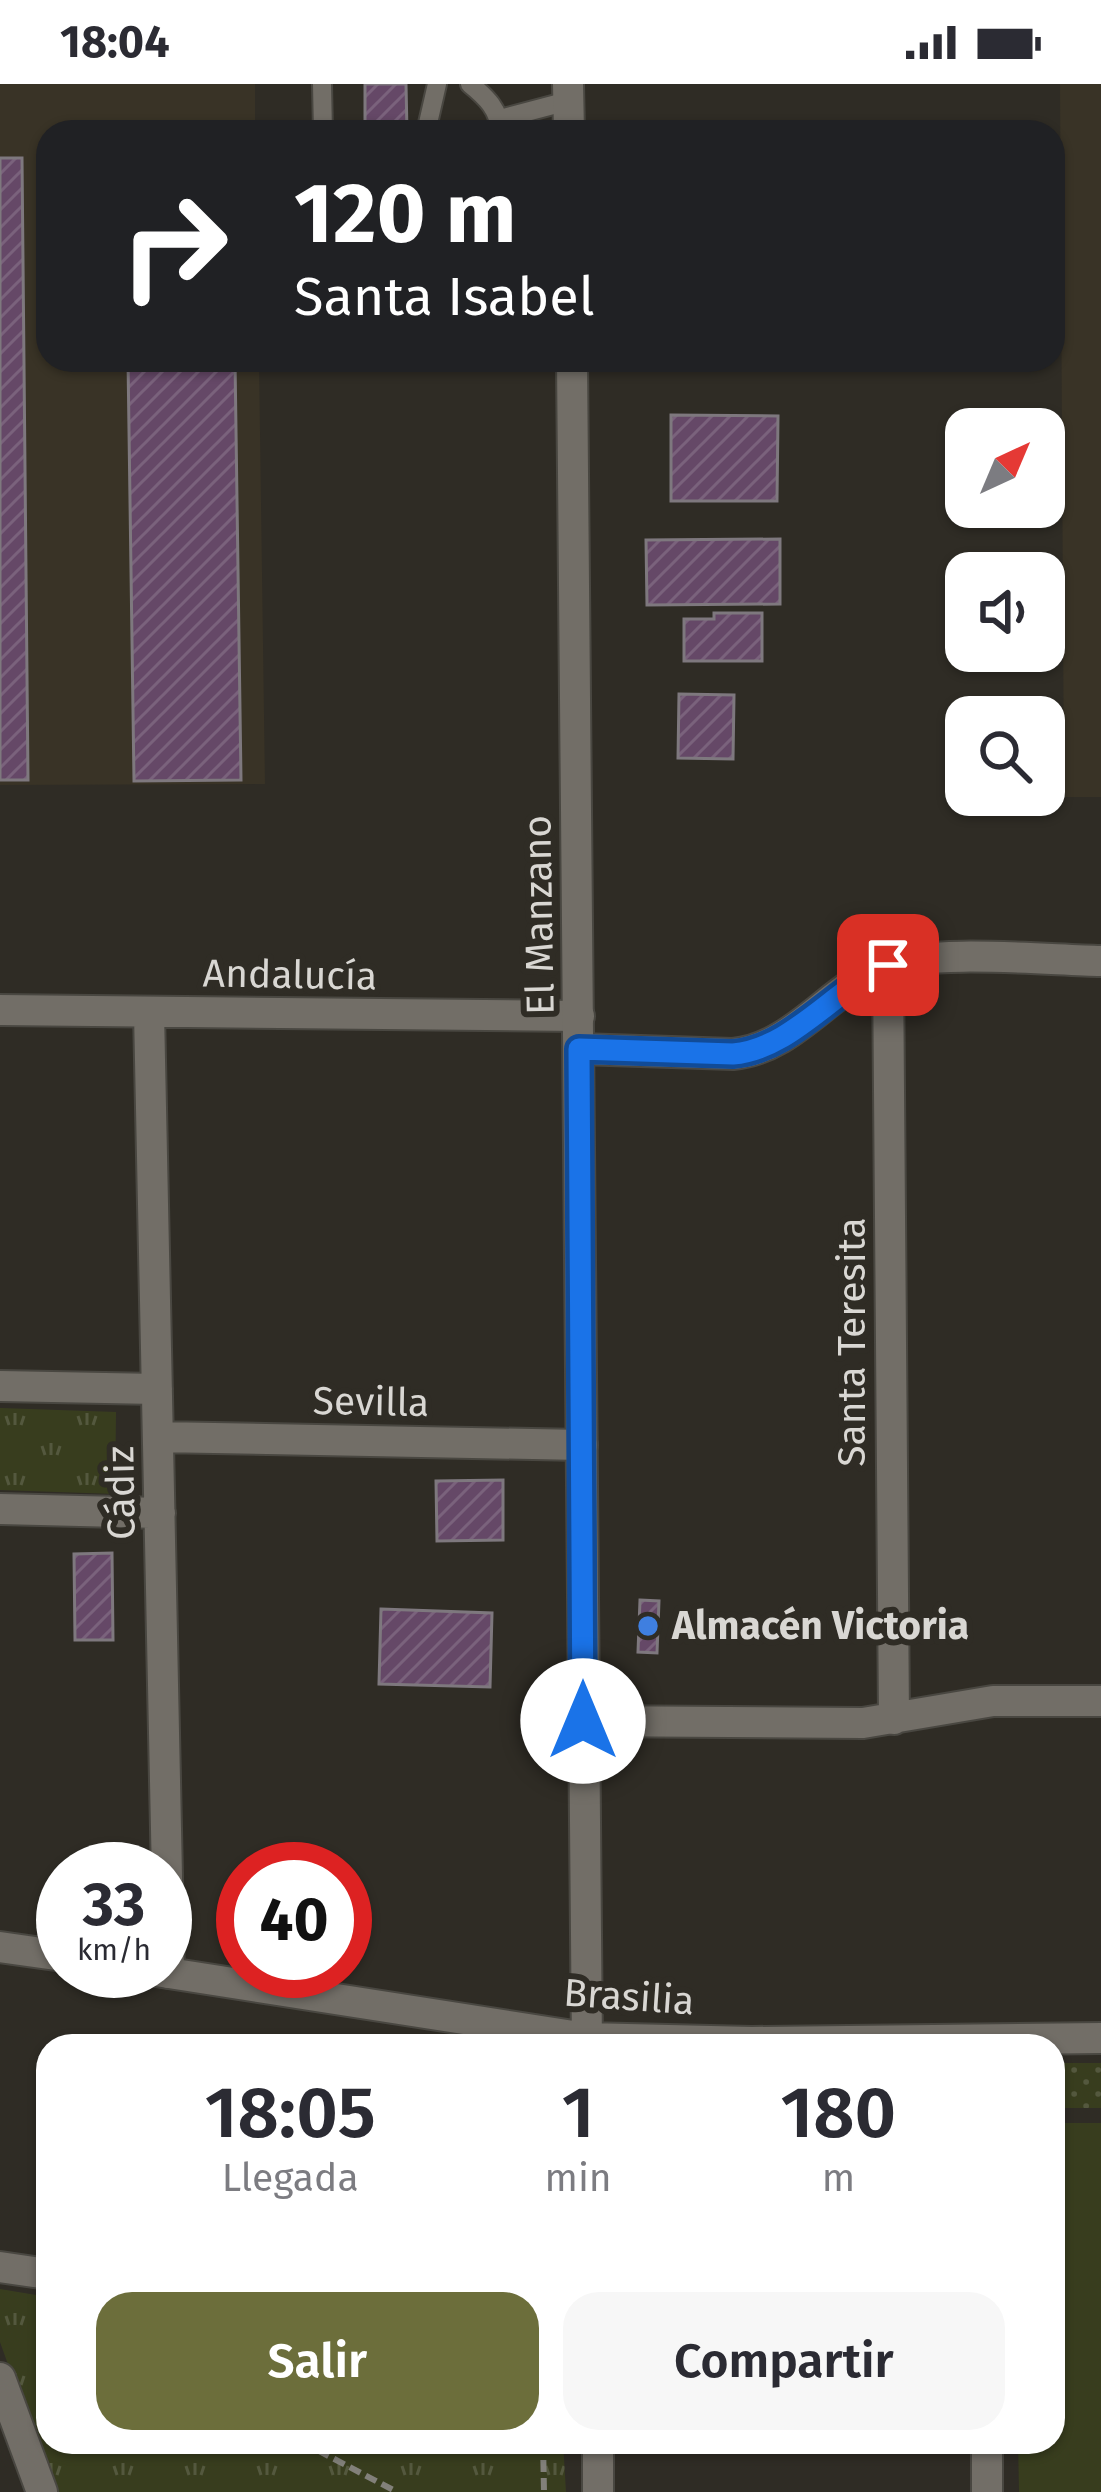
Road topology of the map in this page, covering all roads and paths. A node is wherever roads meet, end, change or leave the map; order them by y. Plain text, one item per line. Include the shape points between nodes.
1 (322, 84) edge
2 (437, 84) edge
3 (470, 84) edge
4 (568, 106) edge
5 (323, 120) edge
6 (429, 120) edge
7 (498, 120) edge
8 (520, 120) edge
9 (572, 372) edge
10 (1101, 961) edge
11 (888, 965) junction
12 (0, 1010) edge
13 (149, 1012) junction
14 (579, 1016) junction
15 (579, 1049) junction
16 (0, 1386) edge
17 (157, 1388) junction
18 (158, 1437) junction
19 (582, 1445) junction
20 (0, 1509) edge
21 (160, 1513) junction
22 (1101, 1701) edge
23 (895, 1719) junction
24 (583, 1721) junction
25 (161, 1842) edge
26 (0, 1947) edge
27 (36, 1952) edge
28 (192, 1977) edge
29 (538, 2034) edge
30 (586, 2034) edge
31 (1101, 2038) edge
32 (1065, 2040) edge
33 (0, 2267) edge
34 (36, 2272) edge
35 (0, 2378) edge
36 (325, 2454) edge
37 (543, 2454) edge
38 (598, 2454) edge
39 (987, 2454) edge
40 (42, 2492) edge
41 (398, 2492) edge
42 (544, 2492) edge
43 (598, 2492) edge
44 (987, 2492) edge

1 - 5 lane
2 - 6 lane
3 - 7 lane
4 - 8 lane
9 - 14 street, El Manzano
10 - 11 street
11 - 15 street via 756,1050
11 - 23 street, Santa Teresita
12 - 13 street, Andalucía
13 - 14 street, Andalucía
13 - 17 street, Cádiz
14 - 15 street, El Manzano
15 - 19 street, El Manzano
16 - 17 street
17 - 18 street, Cádiz
18 - 19 street, Sevilla
18 - 21 street, Cádiz
19 - 24 street, El Manzano
20 - 21 street
21 - 25 street, Cádiz
22 - 23 street via 993,1701
23 - 24 street
24 - 30 street, El Manzano
26 - 27 street
28 - 29 street, Brasilia
31 - 32 street, Brasilia
33 - 34 street
35 - 40 street
36 - 41 path
37 - 42 path
38 - 43 street
39 - 44 street

